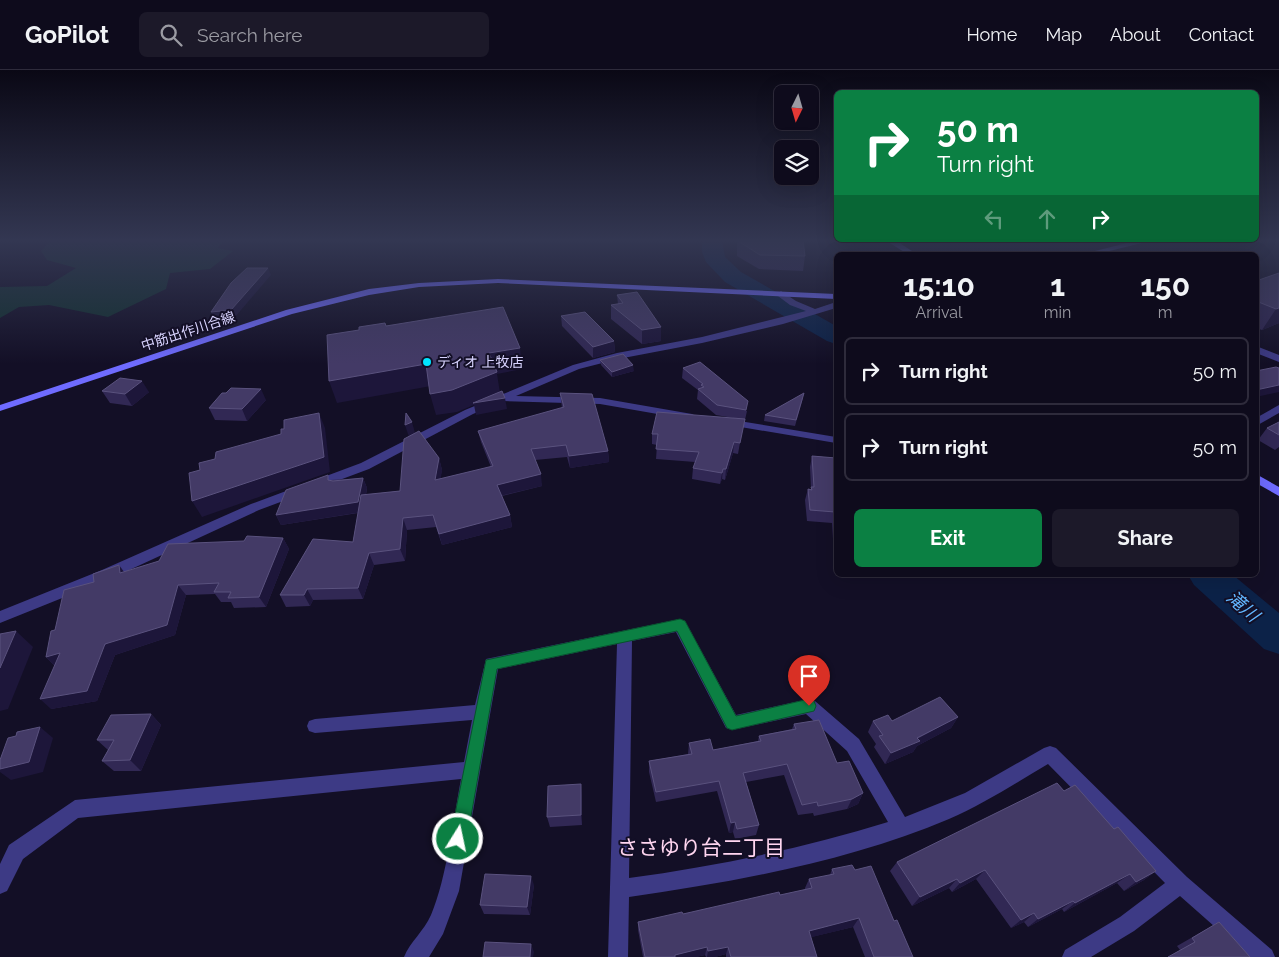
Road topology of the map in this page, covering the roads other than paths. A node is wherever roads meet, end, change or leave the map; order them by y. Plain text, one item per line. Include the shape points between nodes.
1 (479, 281) edge
2 (507, 281) edge
3 (781, 294) junction
4 (834, 297) edge
5 (834, 306) edge
6 (815, 312) junction
7 (1259, 350) edge
8 (1279, 358) edge
9 (501, 398) junction
10 (0, 408) edge
11 (1279, 408) edge
12 (1259, 421) edge
13 (834, 440) edge
14 (1259, 480) edge
15 (1279, 492) edge
16 (0, 617) edge
17 (625, 636) junction
18 (481, 712) junction
19 (315, 726) dead end
20 (470, 770) junction
21 (901, 827) junction
22 (0, 884) edge
23 (1180, 884) junction
24 (620, 889) junction
25 (414, 957) edge
26 (618, 957) edge
27 (1072, 957) edge
28 (1265, 957) edge

1 - 10 main road, 中筋出作川合線 via 394,288 289,312
2 - 3 main road, 中筋出作川合線
3 - 4 main road, 中筋出作川合線
3 - 6 street
5 - 6 street
6 - 9 street via 687,344 590,362
7 - 8 street
9 - 13 street via 600,401
9 - 16 street via 365,466 255,508 107,574
11 - 12 street
14 - 15 main road
17 - 18 street via 491,664
17 - 21 street via 680,625 732,723 809,706 853,745
17 - 24 street
18 - 19 street
18 - 20 street
20 - 22 street via 76,809 16,852
20 - 25 street via 447,898 440,921
21 - 23 street via 944,812 1050,754
21 - 24 street via 773,864
23 - 27 street via 1127,924
23 - 28 street
24 - 26 street

